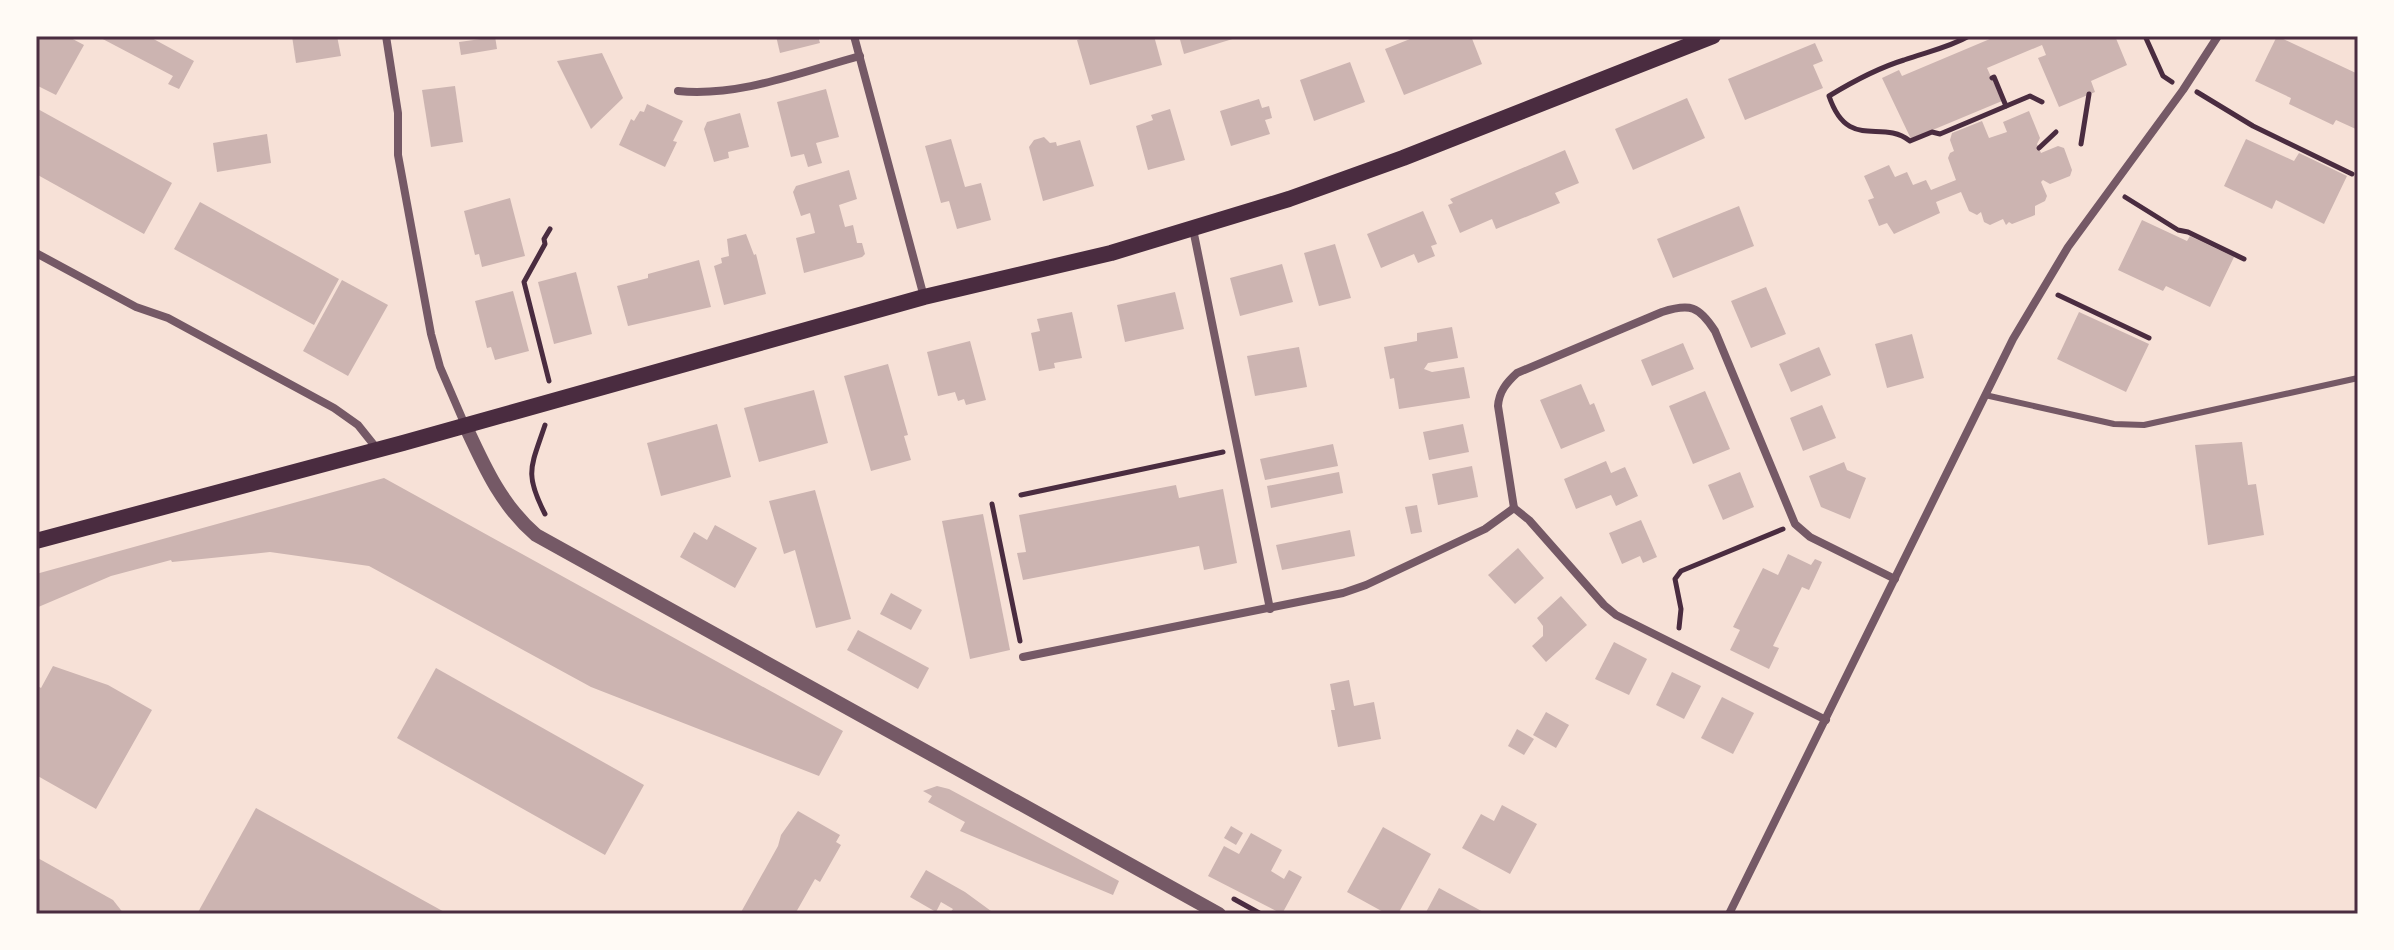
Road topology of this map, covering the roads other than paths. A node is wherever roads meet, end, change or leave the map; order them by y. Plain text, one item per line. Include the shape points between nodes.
1 (386, 36) edge
2 (854, 36) edge
3 (1713, 36) edge
4 (2218, 36) edge
5 (860, 56) junction
6 (678, 91) dead end
7 (1193, 229) junction
8 (36, 253) edge
9 (924, 297) junction
10 (2358, 378) edge
11 (1985, 395) junction
12 (465, 425) junction
13 (378, 450) junction
14 (1514, 508) junction
15 (36, 541) edge
16 (1895, 579) junction
17 (1270, 609) junction
18 (1023, 657) road end
19 (1826, 720) junction
20 (1219, 914) edge
21 (1729, 914) edge

1 - 12 street via 398,113 398,155 431,334
2 - 5 street
3 - 7 main road via 1403,158
4 - 11 street via 2042,287
5 - 6 street via 743,88
5 - 9 street
7 - 9 main road
7 - 17 street
8 - 13 street via 334,408 358,425
9 - 12 main road
10 - 11 lane via 2144,425 2114,424
11 - 16 street
12 - 13 main road
12 - 20 street via 504,501 536,535
13 - 15 main road
14 - 16 street via 1498,406 1509,380 1662,312 1692,307 1715,331 1795,524 1810,537
14 - 17 street via 1485,529 1366,585
14 - 19 street via 1616,615
16 - 19 street
17 - 18 street
19 - 21 street

